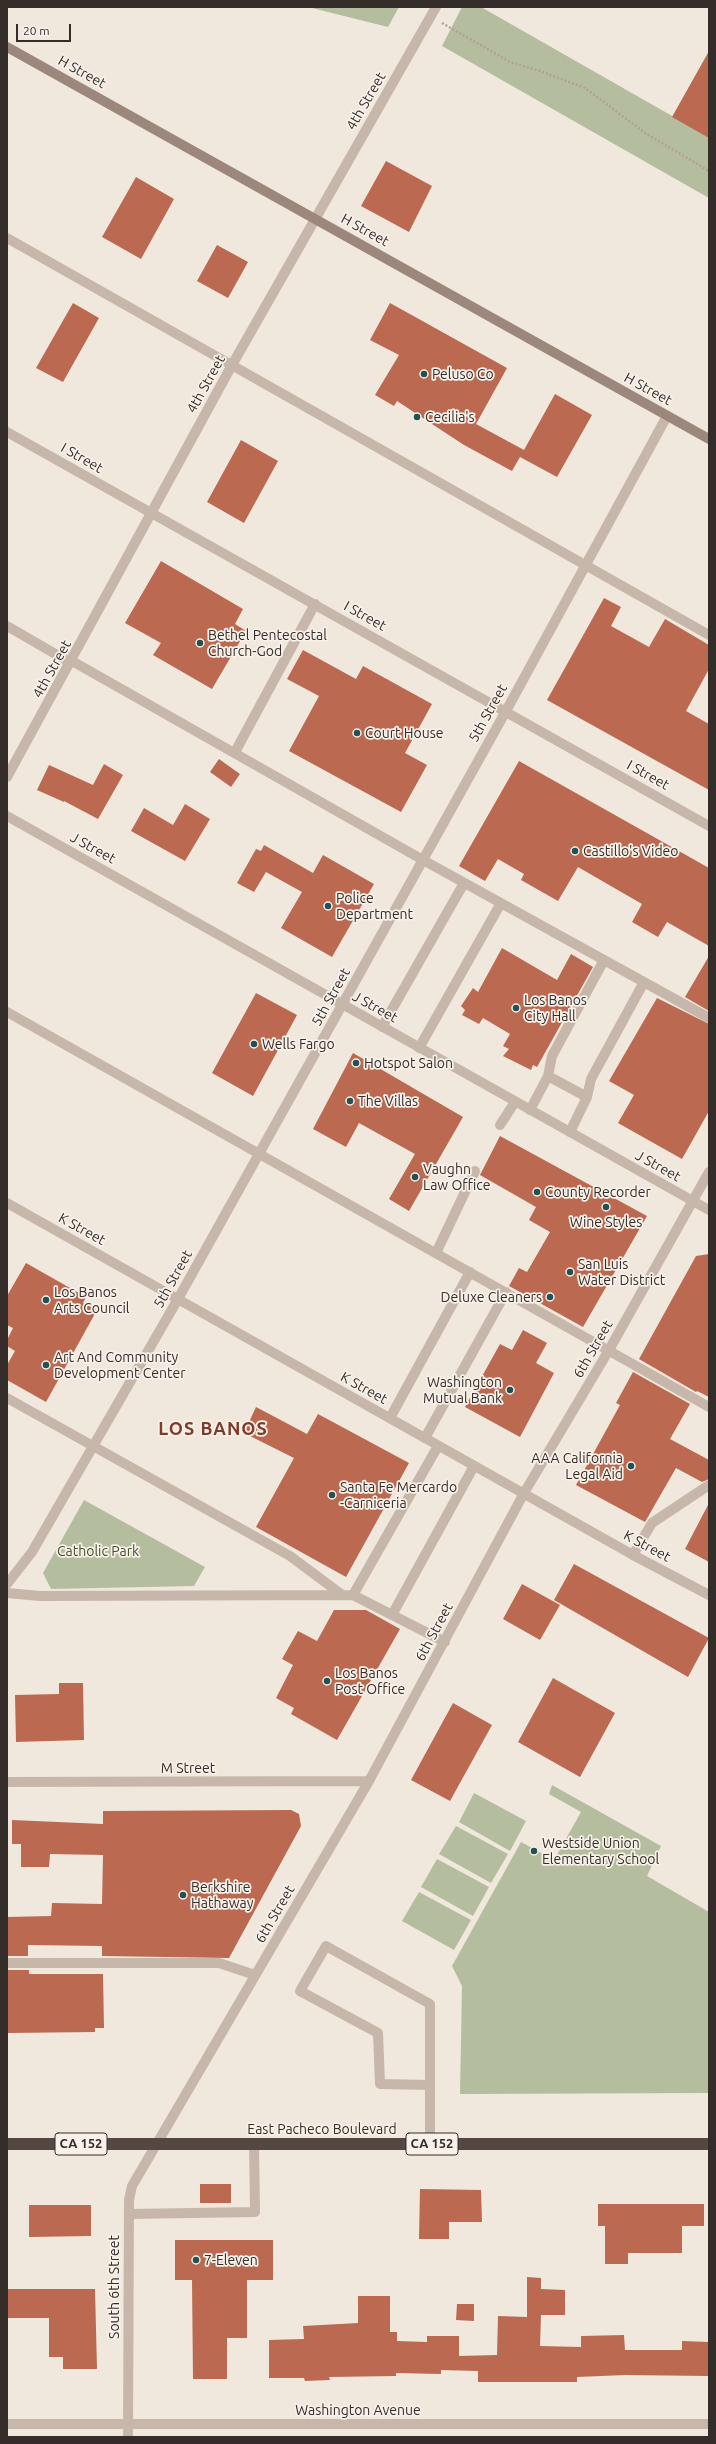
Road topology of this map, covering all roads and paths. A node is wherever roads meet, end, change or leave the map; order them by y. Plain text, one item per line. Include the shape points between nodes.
1 (434, 12) edge
2 (7, 47) edge
3 (709, 171) edge
4 (315, 218) junction
5 (7, 238) edge
6 (232, 365) junction
7 (667, 416) junction
8 (7, 432) edge
9 (709, 439) edge
10 (151, 513) junction
11 (586, 564) junction
12 (315, 604) junction
13 (7, 626) edge
14 (709, 635) edge
15 (72, 662) junction
16 (506, 711) junction
17 (235, 752) junction
18 (7, 778) edge
19 (7, 816) edge
20 (709, 826) edge
21 (423, 860) junction
22 (464, 883) junction
23 (501, 903) junction
24 (604, 960) junction
25 (644, 982) junction
26 (342, 1005) junction
27 (7, 1012) edge
28 (709, 1018) edge
29 (382, 1027) junction
30 (419, 1048) junction
31 (548, 1076) junction
32 (587, 1097) junction
33 (515, 1102) junction
34 (530, 1110) junction
35 (500, 1125) dead end
36 (570, 1132) junction
37 (259, 1154) junction
38 (475, 1171) dead end
39 (709, 1172) edge
40 (692, 1201) junction
41 (7, 1203) edge
42 (709, 1210) edge
43 (436, 1253) junction
44 (470, 1272) junction
45 (506, 1292) junction
46 (178, 1299) junction
47 (609, 1350) junction
48 (7, 1398) edge
49 (709, 1407) edge
50 (390, 1418) junction
51 (425, 1438) junction
52 (94, 1446) junction
53 (438, 1446) junction
54 (474, 1466) junction
55 (709, 1485) edge
56 (524, 1494) junction
57 (633, 1555) junction
58 (7, 1584) edge
59 (7, 1593) edge
60 (341, 1594) junction
61 (353, 1595) junction
62 (709, 1595) edge
63 (392, 1615) junction
64 (445, 1642) junction
65 (369, 1781) junction
66 (7, 1782) edge
67 (7, 1963) edge
68 (256, 1975) junction
69 (430, 2085) junction
70 (7, 2144) edge
71 (156, 2144) junction
72 (254, 2144) junction
73 (430, 2144) junction
74 (709, 2144) edge
75 (129, 2214) junction
76 (7, 2424) edge
77 (128, 2424) junction
78 (709, 2424) edge
79 (128, 2437) edge

1 - 3 path via 510,62 585,88 645,133
1 - 4 street, 4th Street
2 - 4 street, H Street
4 - 6 street, 4th Street
4 - 7 street, H Street
5 - 6 street
6 - 10 street, 4th Street
6 - 11 street
7 - 9 street, H Street
7 - 11 street, 5th Street
8 - 10 street, I Street
10 - 12 street, I Street
10 - 15 street, 4th Street
11 - 14 street
11 - 16 street, 5th Street
12 - 16 street, I Street
12 - 17 street
13 - 15 street
15 - 17 street
15 - 18 street, 4th Street
16 - 20 street, I Street
16 - 21 street, 5th Street
17 - 21 street
19 - 26 street, J Street
21 - 22 street
21 - 26 street, 5th Street
22 - 23 street
22 - 29 street
23 - 24 street
23 - 30 street
24 - 25 street
24 - 31 street via 552,1056
25 - 28 street
25 - 32 street via 592,1079
26 - 29 street, J Street
26 - 37 street, 5th Street
27 - 37 street
29 - 30 street, J Street
30 - 33 street, J Street
31 - 32 street
31 - 34 street
32 - 36 street
33 - 34 street, J Street
33 - 35 street
34 - 36 street, J Street
36 - 40 street, J Street
37 - 43 street
37 - 46 street, 5th Street
38 - 43 street
39 - 40 street, 6th Street
40 - 42 street, J Street
40 - 47 street, 6th Street
41 - 46 street, K Street
43 - 44 street
44 - 45 street
44 - 50 street
45 - 47 street
45 - 51 street
46 - 50 street, K Street
46 - 52 street, 5th Street
47 - 49 street
47 - 56 street, 6th Street
48 - 52 street
50 - 51 street, K Street
51 - 53 street, K Street
52 - 58 street, 5th Street via 32,1552
52 - 60 street via 290,1556
53 - 54 street, K Street
53 - 61 street
54 - 56 street, K Street
54 - 63 street
55 - 57 street via 652,1523
56 - 57 street, K Street
56 - 64 street, 6th Street
57 - 62 street, K Street
59 - 60 street via 40,1596
60 - 61 street
61 - 63 street
63 - 64 street
64 - 65 street, 6th Street
65 - 66 street, M Street
65 - 68 street, 6th Street
67 - 68 street via 219,1963
68 - 71 street, 6th Street
69 - 69 street via 380,2084 378,2033 300,1991 326,1946 430,2004
69 - 73 street
70 - 71 highway, East Pacheco Boulevard / CA 152
71 - 72 highway, East Pacheco Boulevard / CA 152
71 - 75 street, South 6th Street via 132,2186
72 - 73 highway, East Pacheco Boulevard / CA 152
72 - 75 street via 255,2212
73 - 74 highway, East Pacheco Boulevard / CA 152
75 - 77 street, South 6th Street
76 - 77 street, Washington Avenue
77 - 78 street, Washington Avenue
77 - 79 street, South 6th Street

